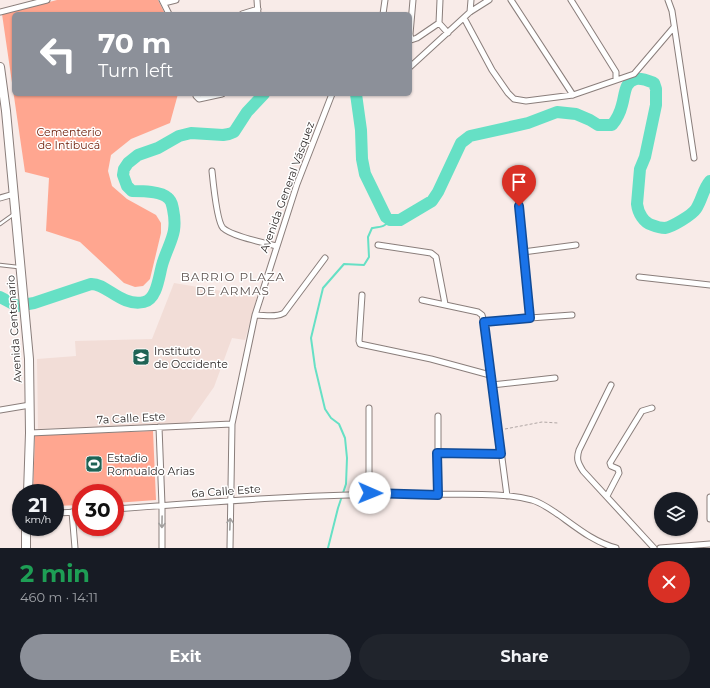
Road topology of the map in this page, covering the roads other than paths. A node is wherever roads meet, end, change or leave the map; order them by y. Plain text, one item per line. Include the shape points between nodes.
1 (47, 0) edge
2 (176, 0) edge
3 (257, 0) edge
4 (385, 0) edge
5 (413, 0) edge
6 (440, 0) edge
7 (471, 0) edge
8 (489, 0) edge
9 (511, 0) edge
10 (571, 0) edge
11 (668, 0) edge
12 (163, 2) edge
13 (258, 11) edge
14 (0, 12) edge
15 (168, 12) edge
16 (383, 12) edge
17 (412, 12) edge
18 (470, 12) junction
19 (464, 18) junction
20 (439, 24) junction
21 (674, 27) junction
22 (448, 33) junction
23 (412, 40) edge
24 (412, 65) edge
25 (0, 68) edge
26 (616, 80) junction
27 (2, 95) edge
28 (573, 95) junction
29 (196, 96) edge
30 (213, 96) edge
31 (331, 96) edge
32 (694, 158) dead end
33 (212, 171) dead end
34 (518, 191) dead end
35 (14, 194) junction
36 (0, 198) edge
37 (16, 213) junction
38 (0, 224) edge
39 (378, 244) dead end
40 (576, 245) dead end
41 (276, 246) junction
42 (523, 252) junction
43 (325, 258) dead end
44 (0, 265) edge
45 (21, 267) junction
46 (639, 277) dead end
47 (710, 285) edge
48 (362, 296) dead end
49 (422, 300) dead end
50 (445, 304) junction
51 (255, 315) junction
52 (572, 315) dead end
53 (530, 318) junction
54 (484, 322) junction
55 (490, 375) junction
56 (556, 378) dead end
57 (492, 385) junction
58 (611, 385) dead end
59 (30, 405) junction
60 (369, 408) dead end
61 (652, 408) dead end
62 (0, 410) edge
63 (438, 416) dead end
64 (232, 424) junction
65 (159, 427) junction
66 (30, 433) junction
67 (437, 453) junction
68 (501, 454) junction
69 (28, 484) edge
70 (370, 493) junction
71 (438, 495) junction
72 (507, 496) junction
73 (607, 496) junction
74 (710, 497) edge
75 (231, 500) junction
76 (162, 505) junction
77 (124, 508) edge
78 (64, 512) edge
79 (72, 512) edge
80 (710, 519) edge
81 (26, 536) edge
82 (74, 536) edge
83 (710, 544) edge
84 (26, 548) edge
85 (75, 548) edge
86 (162, 548) edge
87 (230, 548) edge
88 (616, 548) edge
89 (654, 548) edge
90 (660, 548) edge

1 - 14 street
2 - 12 street
3 - 13 street
4 - 16 street
5 - 17 street
6 - 20 street
7 - 18 street
8 - 18 street
9 - 28 street
10 - 26 street via 616,72
11 - 21 street
12 - 15 street
18 - 19 street
19 - 22 street
19 - 28 street via 492,70 514,99 526,101
20 - 22 street
20 - 23 street
21 - 26 street via 634,74
21 - 32 street
22 - 24 street
25 - 27 main road, Avenida Centenario
26 - 28 street
27 - 35 main road, Avenida Centenario
29 - 30 street via 199,99
31 - 41 street, Avenida General Vásquez
33 - 41 street via 219,218 223,228
34 - 42 street
35 - 36 street
35 - 37 main road, Avenida Centenario
37 - 38 lane
37 - 45 main road, Avenida Centenario
39 - 50 street via 431,253 436,257
40 - 42 street
41 - 51 street, Avenida General Vásquez
42 - 53 street
43 - 51 street via 284,312 274,316
44 - 45 lane
45 - 59 main road, Avenida Centenario
46 - 47 street
48 - 55 street via 360,344
49 - 50 street
50 - 54 street via 478,312
51 - 64 street, Avenida General Vásquez
52 - 53 street
53 - 54 street
54 - 55 street
55 - 57 street
56 - 57 street
57 - 68 street
58 - 73 street via 577,458 583,471
59 - 62 street
59 - 66 main road, Avenida Centenario
60 - 70 street
61 - 73 street via 642,411 610,463 619,473
63 - 67 street
64 - 65 street, 7a Calle Este
64 - 75 street, Avenida General Vásquez
65 - 66 street, 7a Calle Este
65 - 76 street
66 - 69 main road, Avenida Centenario
67 - 68 street
67 - 71 street
68 - 72 street
70 - 71 street, 6a Calle Este
70 - 75 street, 6a Calle Este
71 - 72 street, 6a Calle Este
72 - 88 street, 6a Calle Este via 533,500 544,505 603,545
73 - 89 street
74 - 80 street
75 - 76 street, 6a Calle Este
87 -> 75 street, Avenida General Vásquez
76 - 77 street, 6a Calle Este
76 -> 86 street
78 - 79 street
81 - 84 main road
82 - 85 street
83 - 90 street

